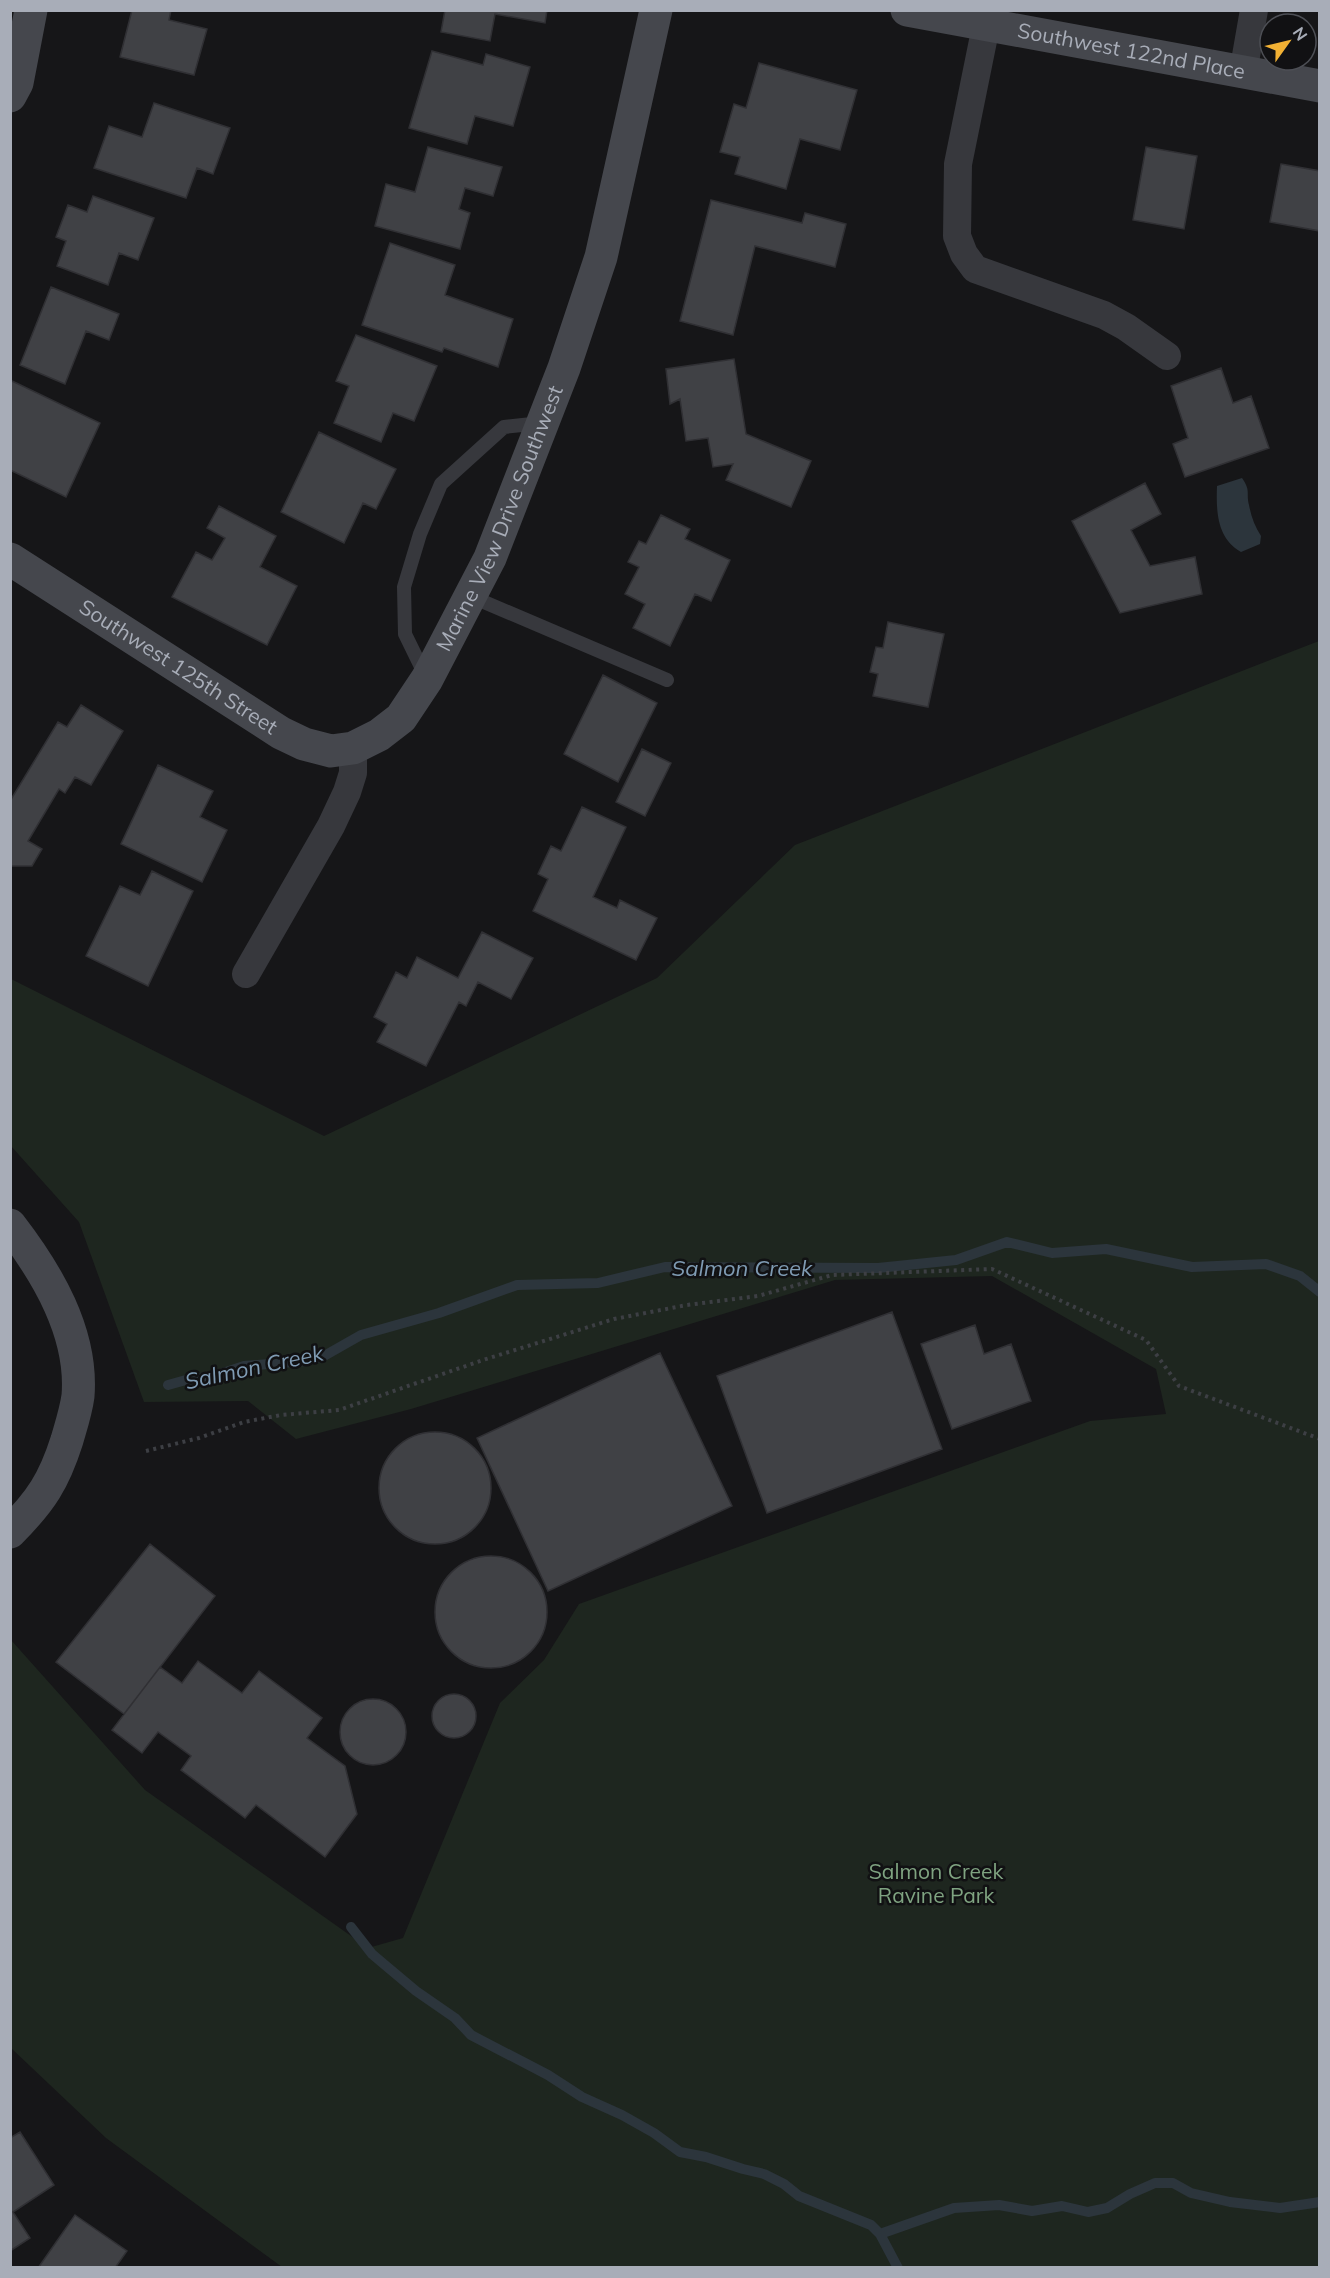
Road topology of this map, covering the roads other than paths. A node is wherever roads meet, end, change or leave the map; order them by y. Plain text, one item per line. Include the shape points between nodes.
1 (31, 10) edge
2 (656, 10) edge
3 (908, 10) edge
4 (1254, 10) edge
5 (986, 26) junction
6 (1243, 73) junction
7 (1320, 86) edge
8 (10, 96) edge
9 (1167, 356) dead end
10 (542, 423) junction
11 (10, 559) edge
12 (470, 596) junction
13 (427, 679) junction
14 (667, 680) dead end
15 (353, 748) junction
16 (246, 974) dead end
17 (10, 1225) edge
18 (10, 1532) edge

1 - 8 street via 18,83
2 - 10 street, Marine View Drive Southwest via 601,257
3 - 5 street, Southwest 122nd Place
4 - 6 street
5 - 6 street, Southwest 122nd Place
5 - 9 street via 958,164 957,236 964,254 975,269 1104,315
6 - 7 street, Southwest 122nd Place
10 - 12 street, Marine View Drive Southwest via 490,558
10 - 13 lane via 504,427 441,484 404,587 405,634
11 - 15 street, Southwest 125th Street via 281,733 331,751
12 - 13 street, Marine View Drive Southwest
12 - 14 lane
13 - 15 street, Marine View Drive Southwest via 401,718
15 - 16 street via 353,772 347,792
17 - 18 street via 50,1284 64,1316 77,1361 78,1395 57,1472 33,1510

